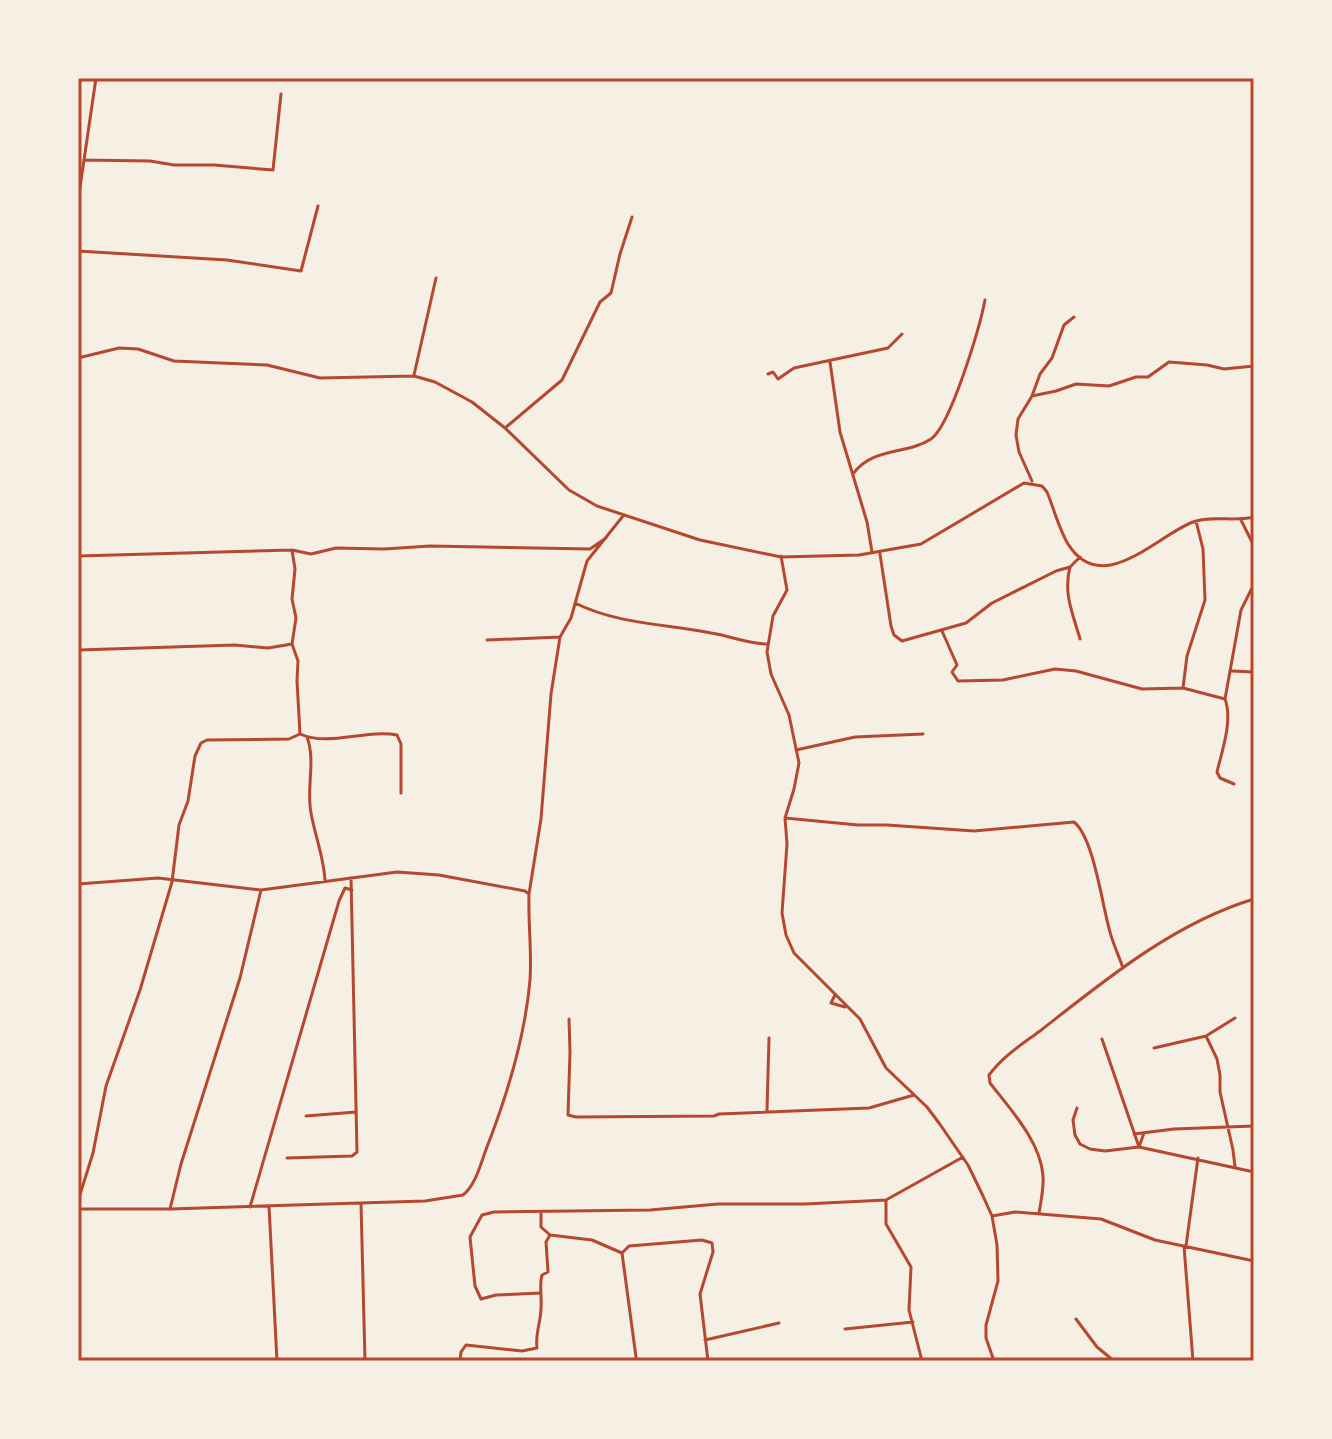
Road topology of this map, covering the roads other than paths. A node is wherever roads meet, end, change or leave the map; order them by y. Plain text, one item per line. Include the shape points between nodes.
1 (96, 78) edge
2 (281, 94) dead end
3 (84, 160) junction
4 (78, 201) edge
5 (318, 206) dead end
6 (632, 217) dead end
7 (78, 251) edge
8 (436, 278) dead end
9 (985, 300) dead end
10 (1074, 317) dead end
11 (902, 334) dead end
12 (78, 358) edge
13 (830, 362) junction
14 (1254, 366) edge
15 (768, 374) dead end
16 (414, 376) junction
17 (1032, 396) junction
18 (505, 428) junction
19 (853, 474) junction
20 (1033, 483) junction
21 (623, 516) junction
22 (1254, 517) edge
23 (1241, 520) junction
24 (1196, 521) junction
25 (606, 538) junction
26 (1254, 546) edge
27 (292, 550) junction
28 (880, 553) junction
29 (873, 554) junction
30 (78, 556) edge
31 (781, 556) junction
32 (1080, 557) junction
33 (1070, 567) junction
34 (1254, 584) edge
35 (575, 603) junction
36 (942, 631) junction
37 (560, 637) junction
38 (1080, 639) dead end
39 (487, 640) dead end
40 (292, 644) junction
41 (768, 644) junction
42 (78, 650) edge
43 (1232, 671) junction
44 (1254, 672) edge
45 (1183, 688) junction
46 (1225, 699) junction
47 (300, 734) junction
48 (923, 734) dead end
49 (307, 737) junction
50 (796, 750) junction
51 (1234, 784) dead end
52 (401, 793) dead end
53 (785, 818) junction
54 (351, 878) junction
55 (325, 881) junction
56 (172, 882) junction
57 (78, 884) edge
58 (261, 890) junction
59 (352, 890) junction
60 (529, 894) junction
61 (1254, 899) edge
62 (1123, 968) junction
63 (835, 995) junction
64 (847, 1007) junction
65 (1235, 1018) dead end
66 (569, 1019) dead end
67 (1206, 1036) junction
68 (769, 1038) dead end
69 (1102, 1039) dead end
70 (1154, 1048) dead end
71 (914, 1095) junction
72 (1077, 1108) dead end
73 (767, 1110) junction
74 (356, 1112) junction
75 (306, 1116) dead end
76 (1254, 1126) edge
77 (1229, 1128) junction
78 (1144, 1133) junction
79 (1134, 1134) junction
80 (1139, 1147) junction
81 (963, 1157) junction
82 (287, 1158) dead end
83 (1198, 1158) junction
84 (1235, 1167) junction
85 (1254, 1172) edge
86 (886, 1200) junction
87 (78, 1201) edge
88 (361, 1203) junction
89 (269, 1206) junction
90 (250, 1207) junction
91 (78, 1209) edge
92 (170, 1209) junction
93 (541, 1212) junction
94 (1039, 1213) junction
95 (992, 1216) junction
96 (550, 1235) junction
97 (1185, 1246) junction
98 (622, 1253) junction
99 (1254, 1261) edge
100 (541, 1293) junction
101 (1076, 1319) dead end
102 (913, 1322) junction
103 (779, 1323) dead end
104 (845, 1329) dead end
105 (704, 1340) junction
106 (636, 1357) dead end
107 (992, 1359) edge
108 (277, 1361) edge
109 (365, 1361) edge
110 (460, 1361) edge
111 (708, 1361) edge
112 (922, 1361) edge
113 (984, 1361) edge
114 (1114, 1361) edge
115 (1193, 1361) edge

1 - 3 street
2 - 3 street via 273,170
3 - 4 street
5 - 7 street via 301,271 227,260
6 - 18 street via 611,293 600,302 562,380
8 - 16 street
9 - 19 street via 973,353 937,433 873,458
10 - 17 street via 1064,325
11 - 13 street via 888,348
12 - 16 street via 138,349 174,361 267,365 320,378
13 - 15 street via 794,368 778,379 773,372
13 - 19 street via 840,432
14 - 17 street via 1224,369 1169,362 1148,377 1109,386 1076,384
16 - 18 street via 472,402
17 - 20 street via 1020,413 1016,435
18 - 21 street via 569,490
19 - 29 street
20 - 28 street via 1017,486 921,544
20 - 32 street via 1047,492 1067,542
21 - 25 street
21 - 31 street via 700,540
22 - 23 street
23 - 24 street
23 - 26 street
24 - 32 street via 1124,562 1099,565
24 - 45 street via 1205,600
25 - 27 street via 590,549 430,546 336,548 311,554
25 - 35 street via 584,567
27 - 30 street
27 - 40 street
28 - 29 street
28 - 36 street via 894,635 902,641
29 - 31 street
31 - 41 street via 787,590 773,616
32 - 33 street
33 - 36 street
33 - 38 street via 1069,607
34 - 43 street via 1241,610
35 - 37 street
35 - 41 street via 608,616
36 - 45 street via 958,681 1003,680 1055,669 1142,689
37 - 39 street
37 - 60 street
40 - 42 street
40 - 47 street via 298,661
41 - 50 street via 771,674 789,715
43 - 44 street
43 - 46 street
45 - 46 street
46 - 51 street via 1217,772
47 - 49 street
47 - 56 street via 201,743 179,825
48 - 50 street via 855,737
49 - 52 street via 397,735
49 - 55 street via 311,814
50 - 53 street via 798,775
53 - 62 street via 974,831 1074,822 1089,845
53 - 63 street via 786,935 794,953
54 - 55 street
54 - 59 street
54 - 60 street via 397,872 439,875
55 - 58 street
56 - 57 street via 158,878
56 - 58 street
56 - 87 street via 106,1086
58 - 92 street
59 - 74 street
59 - 90 street via 345,888 339,901
60 - 88 street via 530,976 523,1027 511,1080 467,1193 447,1200
61 - 62 street via 1173,936
62 - 94 street via 1011,1052 989,1075 1040,1161
63 - 64 street
63 - 64 street via 831,1003
64 - 71 street via 860,1019 886,1068
65 - 67 street
66 - 73 street via 568,1115 714,1116
67 - 70 street
67 - 77 street via 1217,1059
68 - 73 street
69 - 79 street
71 - 73 street via 869,1108
71 - 81 street
72 - 80 street via 1073,1120 1080,1144 1105,1151
74 - 75 street
74 - 82 street via 355,1155
76 - 77 street
77 - 78 street
77 - 84 street
78 - 79 street
78 - 80 street
79 - 80 street
80 - 83 street
81 - 86 street
81 - 95 street
83 - 84 street
83 - 97 street
84 - 85 street
86 - 93 street
86 - 102 street via 886,1224 911,1267
88 - 89 street
88 - 109 street
89 - 90 street
89 - 108 street
90 - 92 street
91 - 92 street
93 - 96 street via 541,1227
93 - 100 street via 482,1215 470,1237 481,1299
94 - 95 street
94 - 97 street via 1101,1219
95 - 107 street via 998,1281 986,1325
96 - 98 street via 592,1240
96 - 100 street
97 - 99 street
97 - 115 street
98 - 105 street via 629,1246 656,1242 712,1243 700,1294
98 - 106 street
100 - 110 street via 537,1348 466,1345
101 - 114 street
102 - 104 street
102 - 112 street
103 - 105 street
105 - 111 street
107 - 113 street

